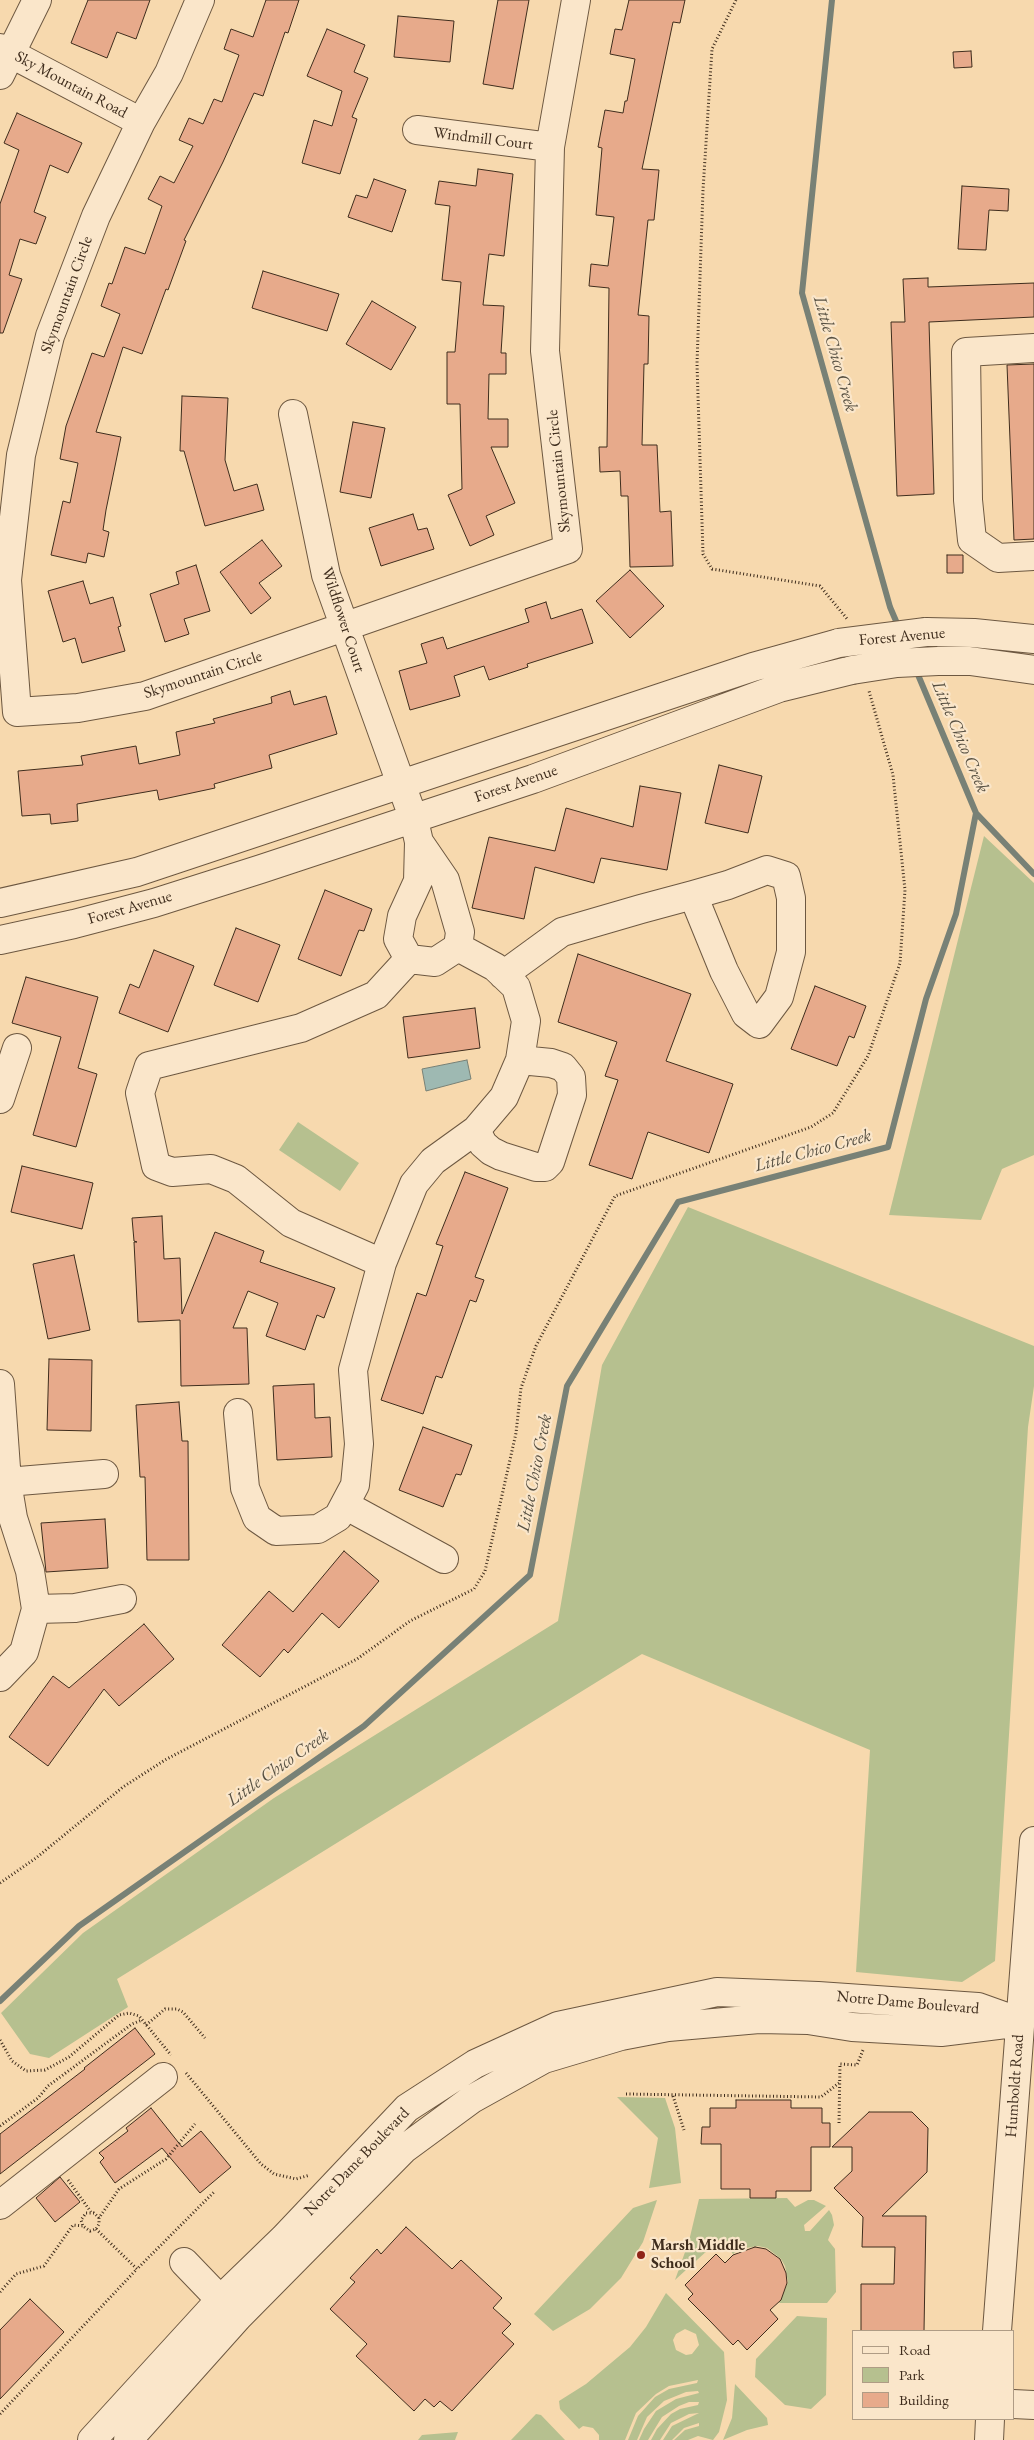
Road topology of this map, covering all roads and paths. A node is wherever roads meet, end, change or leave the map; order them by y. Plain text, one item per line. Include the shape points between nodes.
1 (37, 0) edge
2 (200, 0) edge
3 (576, 0) edge
4 (736, 0) edge
5 (4, 59) edge
6 (141, 122) junction
7 (417, 130) dead end
8 (550, 147) junction
9 (1034, 348) edge
10 (293, 414) dead end
11 (1034, 556) edge
12 (344, 625) junction
13 (844, 635) junction
14 (1034, 639) edge
15 (1034, 670) edge
16 (859, 676) junction
17 (400, 785) junction
18 (416, 831) junction
19 (694, 895) junction
20 (0, 904) edge
21 (0, 940) edge
22 (458, 947) junction
23 (409, 959) junction
24 (503, 975) junction
25 (17, 1048) dead end
26 (520, 1060) junction
27 (0, 1099) edge
28 (476, 1130) junction
29 (382, 1263) junction
30 (0, 1384) edge
31 (238, 1413) dead end
32 (104, 1474) dead end
33 (7, 1482) junction
34 (345, 1505) junction
35 (444, 1558) dead end
36 (122, 1599) dead end
37 (36, 1609) junction
38 (0, 1677) edge
39 (1034, 1841) edge
40 (1033, 1873) edge
41 (0, 1883) edge
42 (142, 2020) dead end
43 (1027, 2023) edge
44 (146, 2025) dead end
45 (205, 2038) dead end
46 (864, 2048) dead end
47 (163, 2077) dead end
48 (839, 2082) junction
49 (626, 2094) dead end
50 (673, 2096) junction
51 (839, 2123) dead end
52 (195, 2124) dead end
53 (0, 2126) edge
54 (684, 2130) dead end
55 (55, 2161) junction
56 (215, 2191) dead end
57 (0, 2205) edge
58 (91, 2212) junction
59 (99, 2218) junction
60 (83, 2226) junction
61 (96, 2229) junction
62 (184, 2262) dead end
63 (137, 2269) junction
64 (0, 2292) edge
65 (229, 2309) junction
66 (997, 2330) edge
67 (1014, 2404) edge
68 (1034, 2404) edge
69 (0, 2414) edge
70 (990, 2420) edge
71 (92, 2440) edge
72 (128, 2440) edge
73 (989, 2440) edge

1 - 5 street
2 - 6 street, Skymountain Circle via 169,73
3 - 8 street, Skymountain Circle
4 - 13 path via 712,49 704,181 697,364 703,554 712,569 820,586 848,617
5 - 6 street, Sky Mountain Road
6 - 12 street, Skymountain Circle via 96,216 50,336 21,455 7,580 17,712 78,708 145,696
7 - 8 street, Windmill Court
8 - 12 street, Skymountain Circle via 545,351 568,549
9 - 11 street via 966,352 968,500 972,540 998,558
10 - 12 street, Wildflower Court via 326,575
12 - 17 street, Wildflower Court
13 - 14 street, Forest Avenue, bridge via 974,632
13 - 17 street, Forest Avenue
15 - 16 street, Forest Avenue, bridge via 970,661 938,661 896,663
16 - 18 street, Forest Avenue via 780,688
16 - 41 path via 893,775 905,890 900,963 868,1056 833,1113 811,1127 615,1196 536,1346 521,1388 516,1433 485,1571 474,1589 410,1622 357,1659 165,1760 123,1787
17 - 18 street, Wildflower Court
17 - 20 street, Forest Avenue via 137,872
18 - 21 street, Forest Avenue via 74,924
18 - 22 street via 445,880 460,932
18 - 23 street via 418,881 402,916 398,939
19 - 19 street via 767,870 786,876 791,898 791,952 779,997 759,1024 746,1014 724,971
19 - 24 street via 562,932
22 - 23 street via 435,962
22 - 24 street
23 - 29 street via 376,995 301,1028 149,1066 140,1094 156,1166 172,1172 211,1169 236,1179 290,1223
24 - 26 street via 516,987 526,1021
25 - 27 street
26 - 28 street via 504,1097
26 - 28 street via 557,1065 571,1077 572,1095 550,1162 545,1167 536,1167 501,1156 483,1144
28 - 29 street via 433,1161 414,1184
29 - 34 street via 353,1370 359,1444 355,1485
30 - 33 street
31 - 34 street via 245,1488 257,1518 276,1531 318,1529 338,1517
32 - 33 street
33 - 37 street via 12,1518 30,1571
34 - 35 street
36 - 37 street via 75,1608
37 - 38 street via 24,1652
39 - 40 street, Humboldt Road
40 - 43 street, Humboldt Road
42 - 53 path via 48,2086 38,2098
43 - 65 street, Notre Dame Boulevard via 941,2032 759,2019 668,2027 621,2036 544,2059 472,2099 404,2149
43 - 66 street, Humboldt Road
44 - 45 path via 165,2009 176,2009 183,2012
46 - 48 path via 857,2065 840,2064
47 - 55 street
48 - 50 path via 821,2097
48 - 51 path
49 - 50 path
50 - 54 path
52 - 59 path via 166,2159 119,2189
55 - 57 street
55 - 58 path
56 - 63 path
58 - 59 path
58 - 60 path via 82,2218
59 - 61 path
60 - 61 path via 90,2231
60 - 64 path via 73,2225 44,2266 16,2274
61 - 63 path
62 - 65 street
63 - 69 path
65 - 71 street, Notre Dame Boulevard
65 - 72 street, Notre Dame Boulevard
67 - 68 street
70 - 73 street

